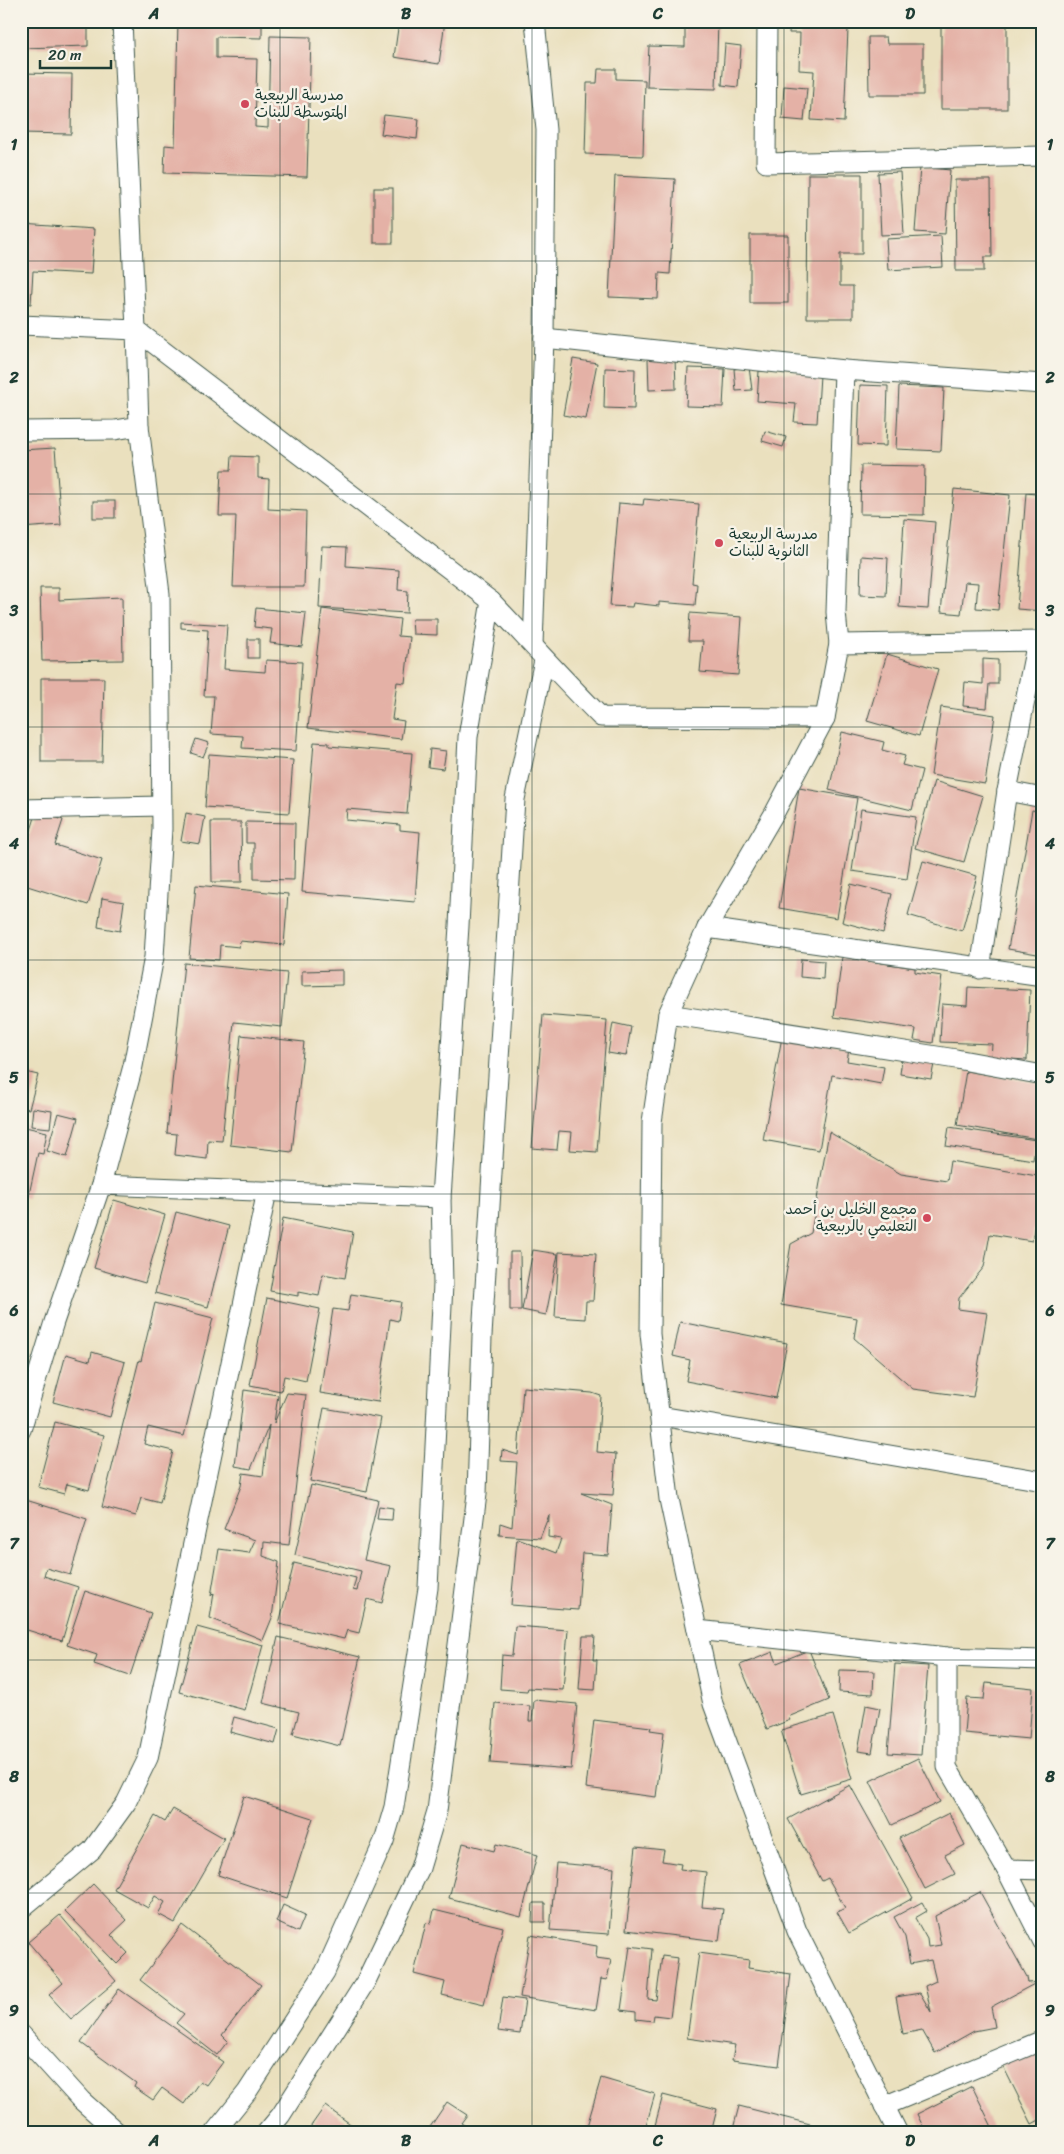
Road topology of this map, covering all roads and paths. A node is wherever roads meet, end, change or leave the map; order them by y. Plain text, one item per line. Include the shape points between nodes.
1 (122, 21) edge
2 (535, 21) edge
3 (767, 21) edge
4 (1043, 156) edge
5 (21, 325) edge
6 (136, 330) junction
7 (544, 338) junction
8 (844, 370) junction
9 (1043, 384) edge
10 (139, 426) junction
11 (21, 432) edge
12 (491, 602) junction
13 (1040, 641) edge
14 (839, 644) junction
15 (538, 652) junction
16 (825, 718) junction
17 (1007, 791) junction
18 (1043, 798) edge
19 (162, 806) junction
20 (21, 809) edge
21 (707, 928) junction
22 (980, 968) junction
23 (1043, 976) edge
24 (668, 1014) junction
25 (1043, 1075) edge
26 (101, 1185) junction
27 (267, 1191) junction
28 (441, 1198) junction
29 (660, 1416) junction
30 (21, 1430) edge
31 (1043, 1481) edge
32 (697, 1630) junction
33 (947, 1657) junction
34 (1043, 1660) edge
35 (1006, 1869) junction
36 (1043, 1870) edge
37 (21, 1909) edge
38 (1043, 1942) edge
39 (21, 2034) edge
40 (1043, 2040) edge
41 (884, 2106) junction
42 (118, 2133) edge
43 (214, 2133) edge
44 (266, 2133) edge
45 (898, 2133) edge

1 - 6 street
2 - 7 street via 546,130
3 - 4 street via 766,163
5 - 6 street
6 - 10 street
6 - 12 street
7 - 8 street
7 - 15 street
8 - 9 street
8 - 14 street via 836,612
10 - 11 street via 115,430
10 - 19 street via 160,594
12 - 15 street
12 - 28 street via 468,737 460,926
13 - 14 street
13 - 17 street
14 - 16 street
15 - 16 street via 601,717
15 - 44 street via 515,799 482,1336 477,1494 437,1812 420,1868 366,1981 281,2115
16 - 21 street
17 - 18 street
17 - 22 street
19 - 20 street
19 - 26 street via 154,957 132,1066
21 - 22 street
21 - 24 street
22 - 23 street
24 - 25 street
24 - 29 street via 652,1122 650,1334
26 - 27 street
26 - 30 street
27 - 28 street
27 - 37 street via 148,1758 126,1803 92,1850
28 - 43 street via 443,1284 428,1588 394,1807 384,1841 324,1972 247,2092
29 - 31 street
29 - 32 street via 669,1499
32 - 33 street
32 - 41 street via 712,1704 797,1931
33 - 34 street
33 - 35 street via 946,1767
35 - 36 street
35 - 38 street
39 - 42 street via 81,2100
40 - 41 street
41 - 45 street

